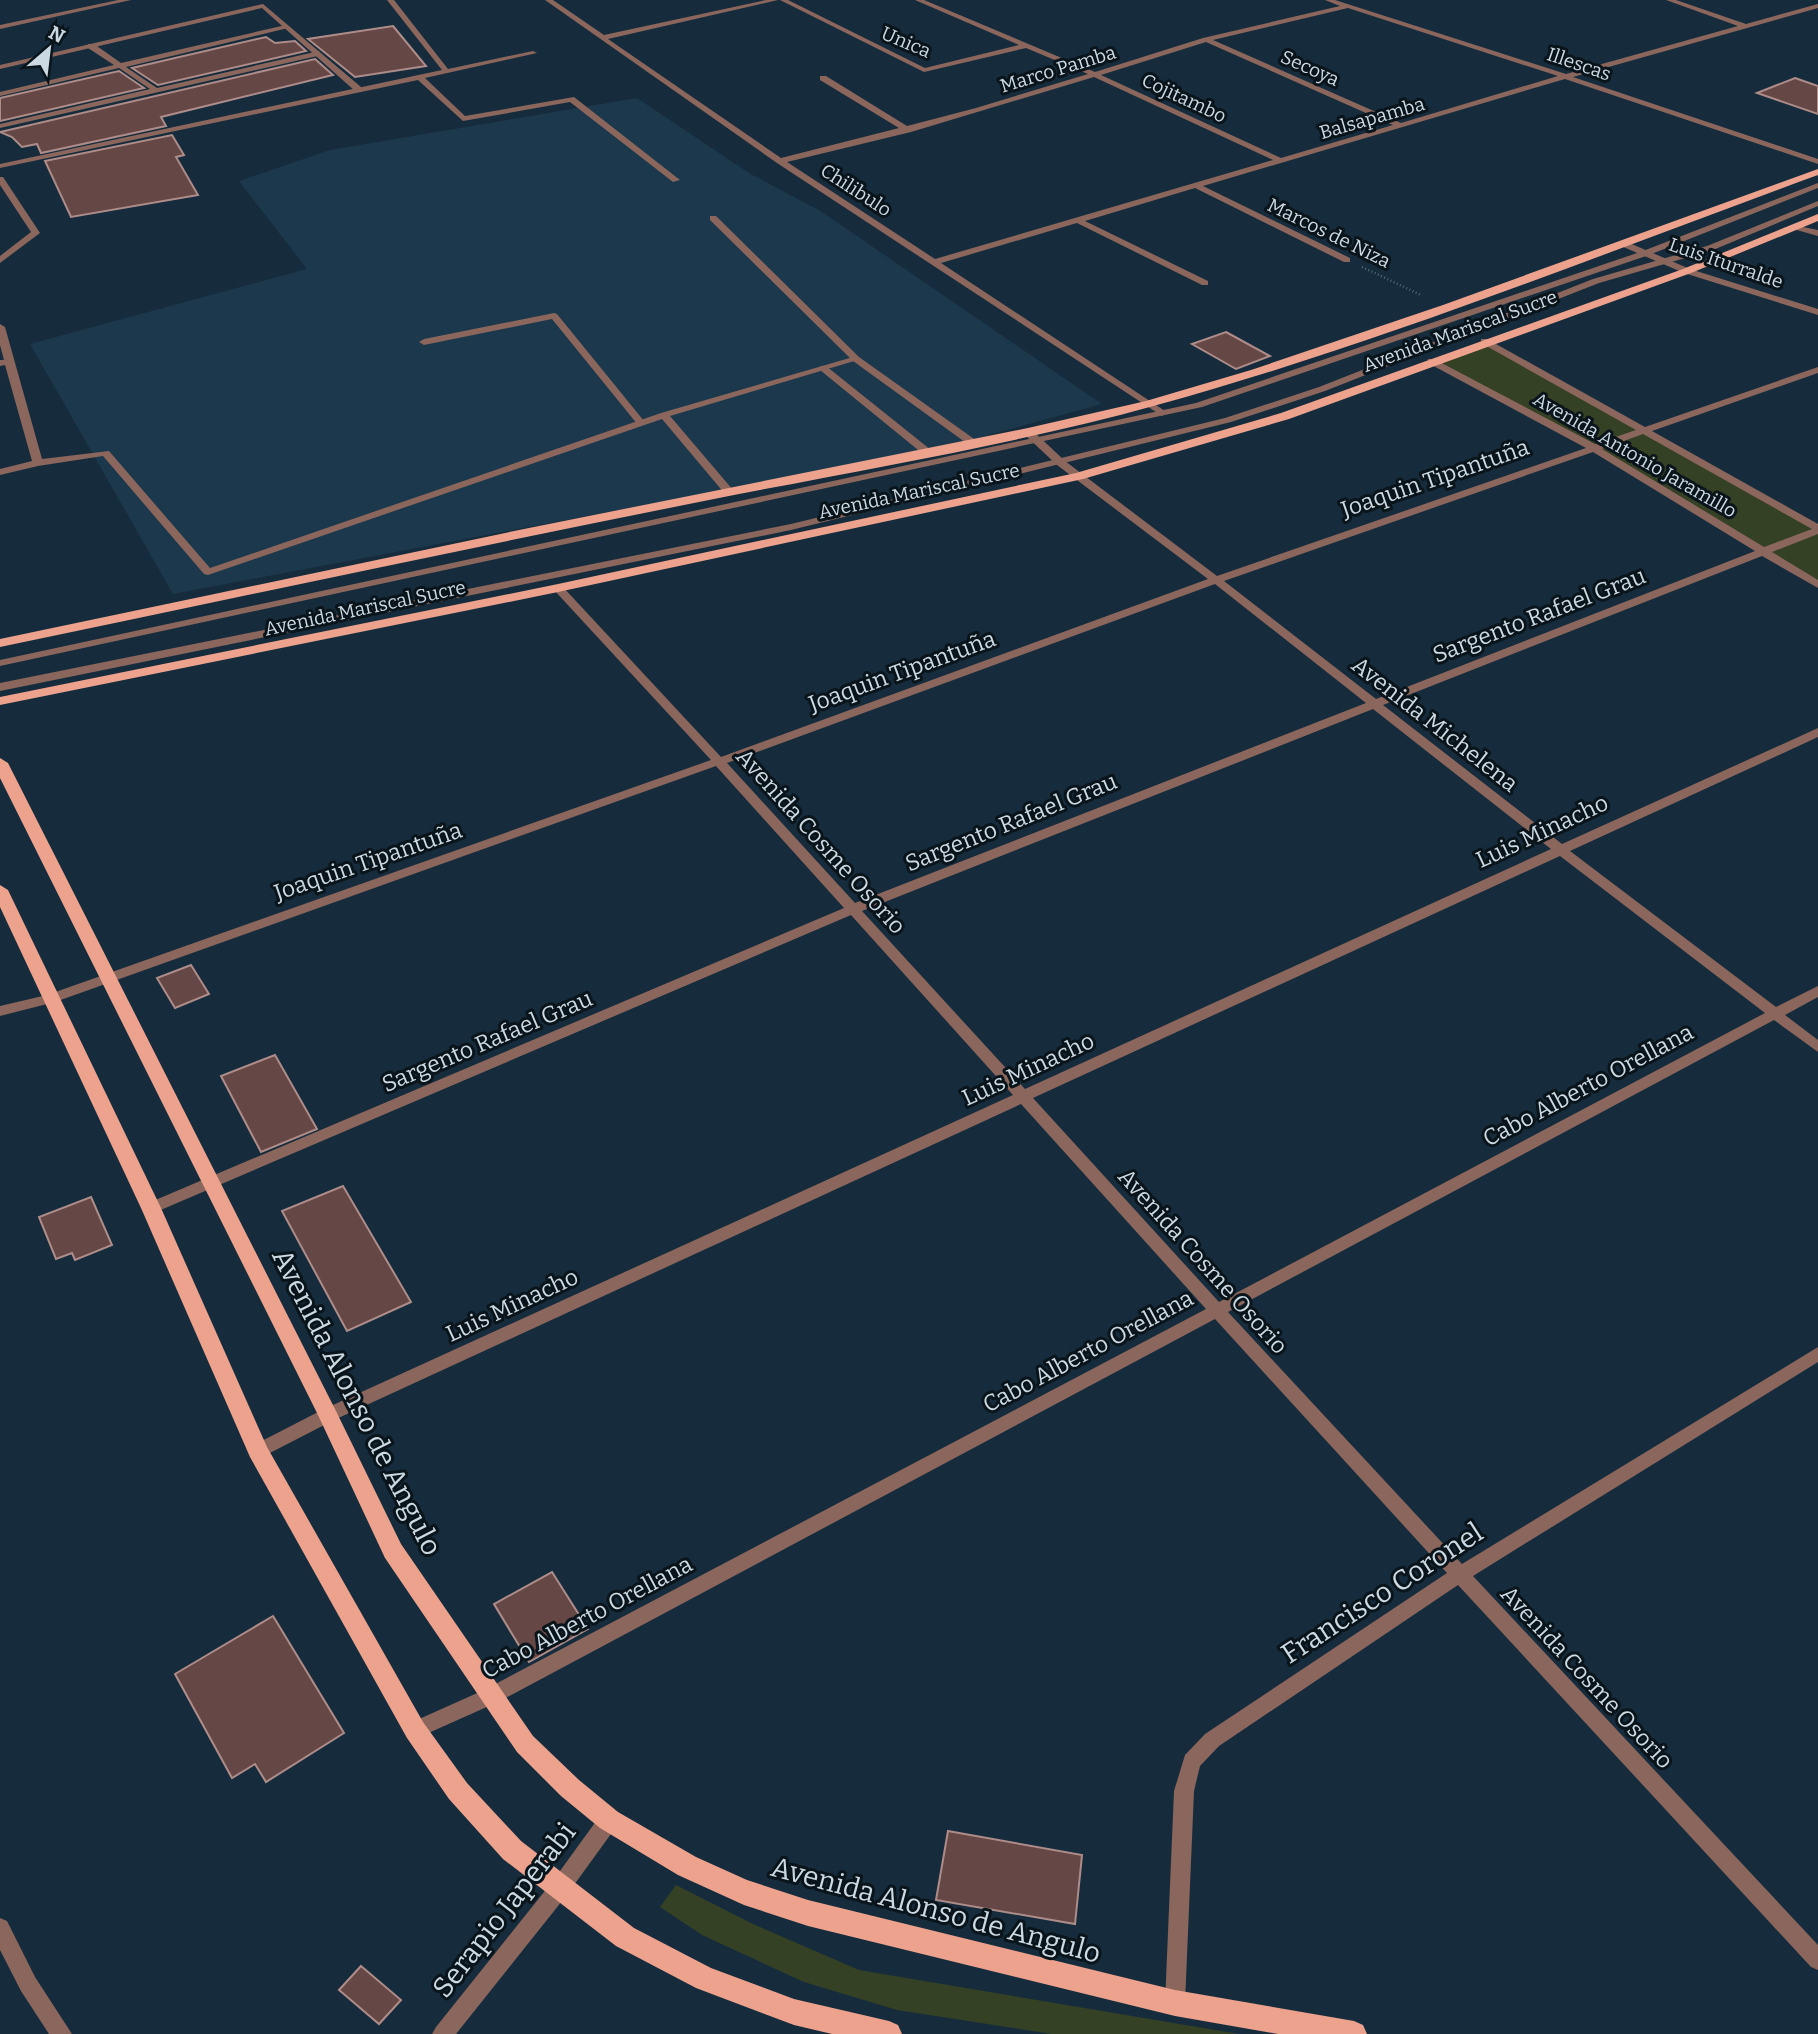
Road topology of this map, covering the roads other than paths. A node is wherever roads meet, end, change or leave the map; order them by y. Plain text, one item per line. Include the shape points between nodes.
1 (128, 0) edge
2 (548, 0) edge
3 (775, 0) edge
4 (783, 0) edge
5 (918, 0) edge
6 (1328, 0) edge
7 (1669, 0) edge
8 (390, 1) edge
9 (1818, 6) edge
10 (1345, 7) junction
11 (1745, 26) junction
12 (0, 27) edge
13 (286, 27) junction
14 (601, 38) junction
15 (1206, 40) junction
16 (91, 46) junction
17 (1025, 46) junction
18 (319, 53) junction
19 (533, 53) dead end
20 (0, 67) edge
21 (447, 72) junction
22 (1094, 74) junction
23 (1567, 76) junction
24 (419, 77) junction
25 (823, 78) dead end
26 (358, 89) junction
27 (157, 91) junction
28 (0, 93) edge
29 (1402, 126) junction
30 (0, 127) edge
31 (908, 130) junction
32 (780, 161) junction
33 (1282, 161) junction
34 (1818, 162) edge
35 (0, 166) edge
36 (1818, 172) edge
37 (0, 179) edge
38 (676, 180) dead end
39 (1818, 185) edge
40 (1197, 186) junction
41 (1818, 203) edge
42 (1818, 217) edge
43 (713, 218) dead end
44 (1079, 221) junction
45 (1796, 227) junction
46 (1818, 233) edge
47 (1624, 244) junction
48 (1646, 253) junction
49 (0, 260) edge
50 (1347, 260) road end
51 (1662, 260) junction
52 (936, 262) junction
53 (1687, 271) junction
54 (1205, 283) dead end
55 (1818, 312) edge
56 (0, 327) edge
57 (1484, 341) junction
58 (424, 342) dead end
59 (856, 359) junction
60 (1431, 361) junction
61 (4, 363) edge
62 (823, 368) junction
63 (1818, 370) edge
64 (1149, 404) junction
65 (1162, 414) junction
66 (664, 415) junction
67 (641, 423) junction
68 (1641, 430) junction
69 (1033, 437) junction
70 (973, 443) junction
71 (1592, 447) junction
72 (928, 452) junction
73 (38, 463) junction
74 (1061, 463) junction
75 (0, 472) edge
76 (1078, 476) junction
77 (729, 492) junction
78 (1818, 529) edge
79 (1764, 552) junction
80 (1216, 580) junction
81 (1818, 585) edge
82 (558, 588) junction
83 (0, 643) edge
84 (0, 663) edge
85 (0, 687) edge
86 (0, 701) edge
87 (1375, 703) junction
88 (1818, 732) edge
89 (720, 761) junction
90 (0, 763) edge
91 (1558, 848) junction
92 (0, 890) edge
93 (851, 910) junction
94 (107, 978) junction
95 (1818, 991) edge
96 (50, 999) junction
97 (0, 1011) edge
98 (1773, 1014) junction
99 (1818, 1047) edge
100 (1022, 1097) junction
101 (211, 1184) junction
102 (151, 1208) junction
103 (1217, 1311) junction
104 (1818, 1354) edge
105 (328, 1415) junction
106 (258, 1451) junction
107 (1460, 1574) junction
108 (491, 1696) junction
109 (415, 1730) junction
110 (609, 1820) junction
111 (559, 1889) junction
112 (0, 1928) edge
113 (1818, 1960) edge
114 (1175, 2003) junction
115 (61, 2034) edge
116 (443, 2034) edge
117 (889, 2034) edge
118 (1354, 2034) edge

1 - 12 street
2 - 14 street, Chilibulo
3 - 14 street
4 - 17 street, Unica via 924,71
5 - 17 street, Cojitambo
6 - 10 street, Illescas
7 - 11 street
8 - 21 street
9 - 11 street, Balsapamba
10 - 15 street, Marco Pamba
10 - 23 street, Illescas
11 - 23 street, Balsapamba
13 - 16 street via 263,6
13 - 18 street
13 - 28 street
14 - 32 street, Chilibulo
15 - 22 street, Marco Pamba
15 - 29 street, Secoya
16 - 20 street
16 - 27 street
17 - 22 street, Cojitambo
18 - 26 street
18 - 27 street
19 - 21 street
21 - 24 street
22 - 31 street, Marco Pamba
22 - 33 street, Cojitambo
23 - 29 street, Balsapamba
23 - 34 street, Illescas
24 - 26 street
24 - 38 street via 463,120 570,99
25 - 31 street
26 - 35 street
27 - 30 street
29 - 33 street, Balsapamba
31 - 32 street, Marco Pamba
32 - 52 street, Chilibulo
33 - 40 street, Balsapamba
36 - 47 main road, Avenida Mariscal Sucre
37 - 49 street via 36,233
39 - 48 street
40 - 44 street, Balsapamba
40 - 50 street, Marcos de Niza
41 - 51 street via 1710,248
42 - 45 main road, Avenida Mariscal Sucre
43 - 59 street
44 - 52 street, Balsapamba
44 - 54 street
45 - 46 street
45 - 53 main road, Avenida Mariscal Sucre
47 - 48 street, Luis Iturralde
47 - 64 main road, Avenida Mariscal Sucre via 1255,373
48 - 51 street, Luis Iturralde
48 - 65 street
51 - 53 street, Luis Iturralde
51 - 74 street via 1228,421
52 - 64 street, Chilibulo
53 - 55 street, Luis Iturralde
53 - 57 main road, Avenida Mariscal Sucre
56 - 61 street
57 - 60 main road, Avenida Mariscal Sucre
57 - 68 street, Avenida Antonio Jaramillo
58 - 67 street via 554,316
59 - 62 street
59 - 70 street
60 - 71 street, Avenida Antonio Jaramillo
60 - 76 main road, Avenida Mariscal Sucre via 1285,416
61 - 73 street
62 - 66 street
62 - 72 street
63 - 68 street, Joaquin Tipantuña
64 - 65 street, Chilibulo
64 - 69 main road, Avenida Mariscal Sucre
65 - 69 street
66 - 67 street
66 - 77 street
67 - 73 street via 208,572 105,453
68 - 71 street, Joaquin Tipantuña
68 - 78 street, Avenida Antonio Jaramillo
69 - 70 main road, Avenida Mariscal Sucre
69 - 74 street, Avenida Michelena
69 - 84 street
70 - 72 main road, Avenida Mariscal Sucre
71 - 79 street, Avenida Antonio Jaramillo
71 - 80 street, Joaquin Tipantuña
72 - 77 main road, Avenida Mariscal Sucre
73 - 75 street
74 - 76 street, Avenida Michelena
74 - 85 street via 791,527
76 - 80 street, Avenida Michelena
76 - 82 main road, Avenida Mariscal Sucre
77 - 83 main road, Avenida Mariscal Sucre
78 - 79 street, Sargento Rafael Grau
79 - 81 street, Avenida Antonio Jaramillo
79 - 87 street, Sargento Rafael Grau
80 - 87 street, Avenida Michelena
80 - 89 street, Joaquin Tipantuña
82 - 86 main road, Avenida Mariscal Sucre
82 - 89 street, Avenida Cosme Osorio
87 - 91 street, Avenida Michelena
87 - 93 street, Sargento Rafael Grau
88 - 91 street, Luis Minacho
89 - 93 street, Avenida Cosme Osorio
89 - 94 street, Joaquin Tipantuña
90 - 94 main road, Avenida Alonso de Angulo
91 - 98 street, Avenida Michelena
91 - 100 street, Luis Minacho
92 - 96 main road
93 - 100 street, Avenida Cosme Osorio
93 - 101 street, Sargento Rafael Grau
94 - 96 street, Joaquin Tipantuña
94 - 101 main road, Avenida Alonso de Angulo
95 - 98 street, Cabo Alberto Orellana
96 - 97 street, Joaquin Tipantuña
96 - 102 main road
98 - 99 street, Avenida Michelena
98 - 103 street, Cabo Alberto Orellana
100 - 103 street, Avenida Cosme Osorio
100 - 105 street, Luis Minacho
101 - 102 street, Sargento Rafael Grau
101 - 105 main road, Avenida Alonso de Angulo
102 - 106 main road
103 - 107 street, Avenida Cosme Osorio
103 - 108 street, Cabo Alberto Orellana
104 - 107 street, Francisco Coronel
105 - 106 street, Luis Minacho
105 - 108 main road, Avenida Alonso de Angulo via 393,1551
106 - 109 main road
107 - 113 street, Avenida Cosme Osorio
107 - 114 street, Francisco Coronel via 1212,1740 1192,1761 1184,1791
108 - 109 street, Cabo Alberto Orellana
108 - 110 main road, Avenida Alonso de Angulo via 525,1744
109 - 111 main road via 458,1791 512,1850
110 - 111 street, Serapio Japerabi
110 - 114 main road, Avenida Alonso de Angulo via 687,1866 744,1892 808,1913
111 - 116 street, Serapio Japerabi
111 - 117 main road via 625,1937 705,1979 794,2012
112 - 115 street via 28,1984
114 - 118 main road, Avenida Alonso de Angulo

